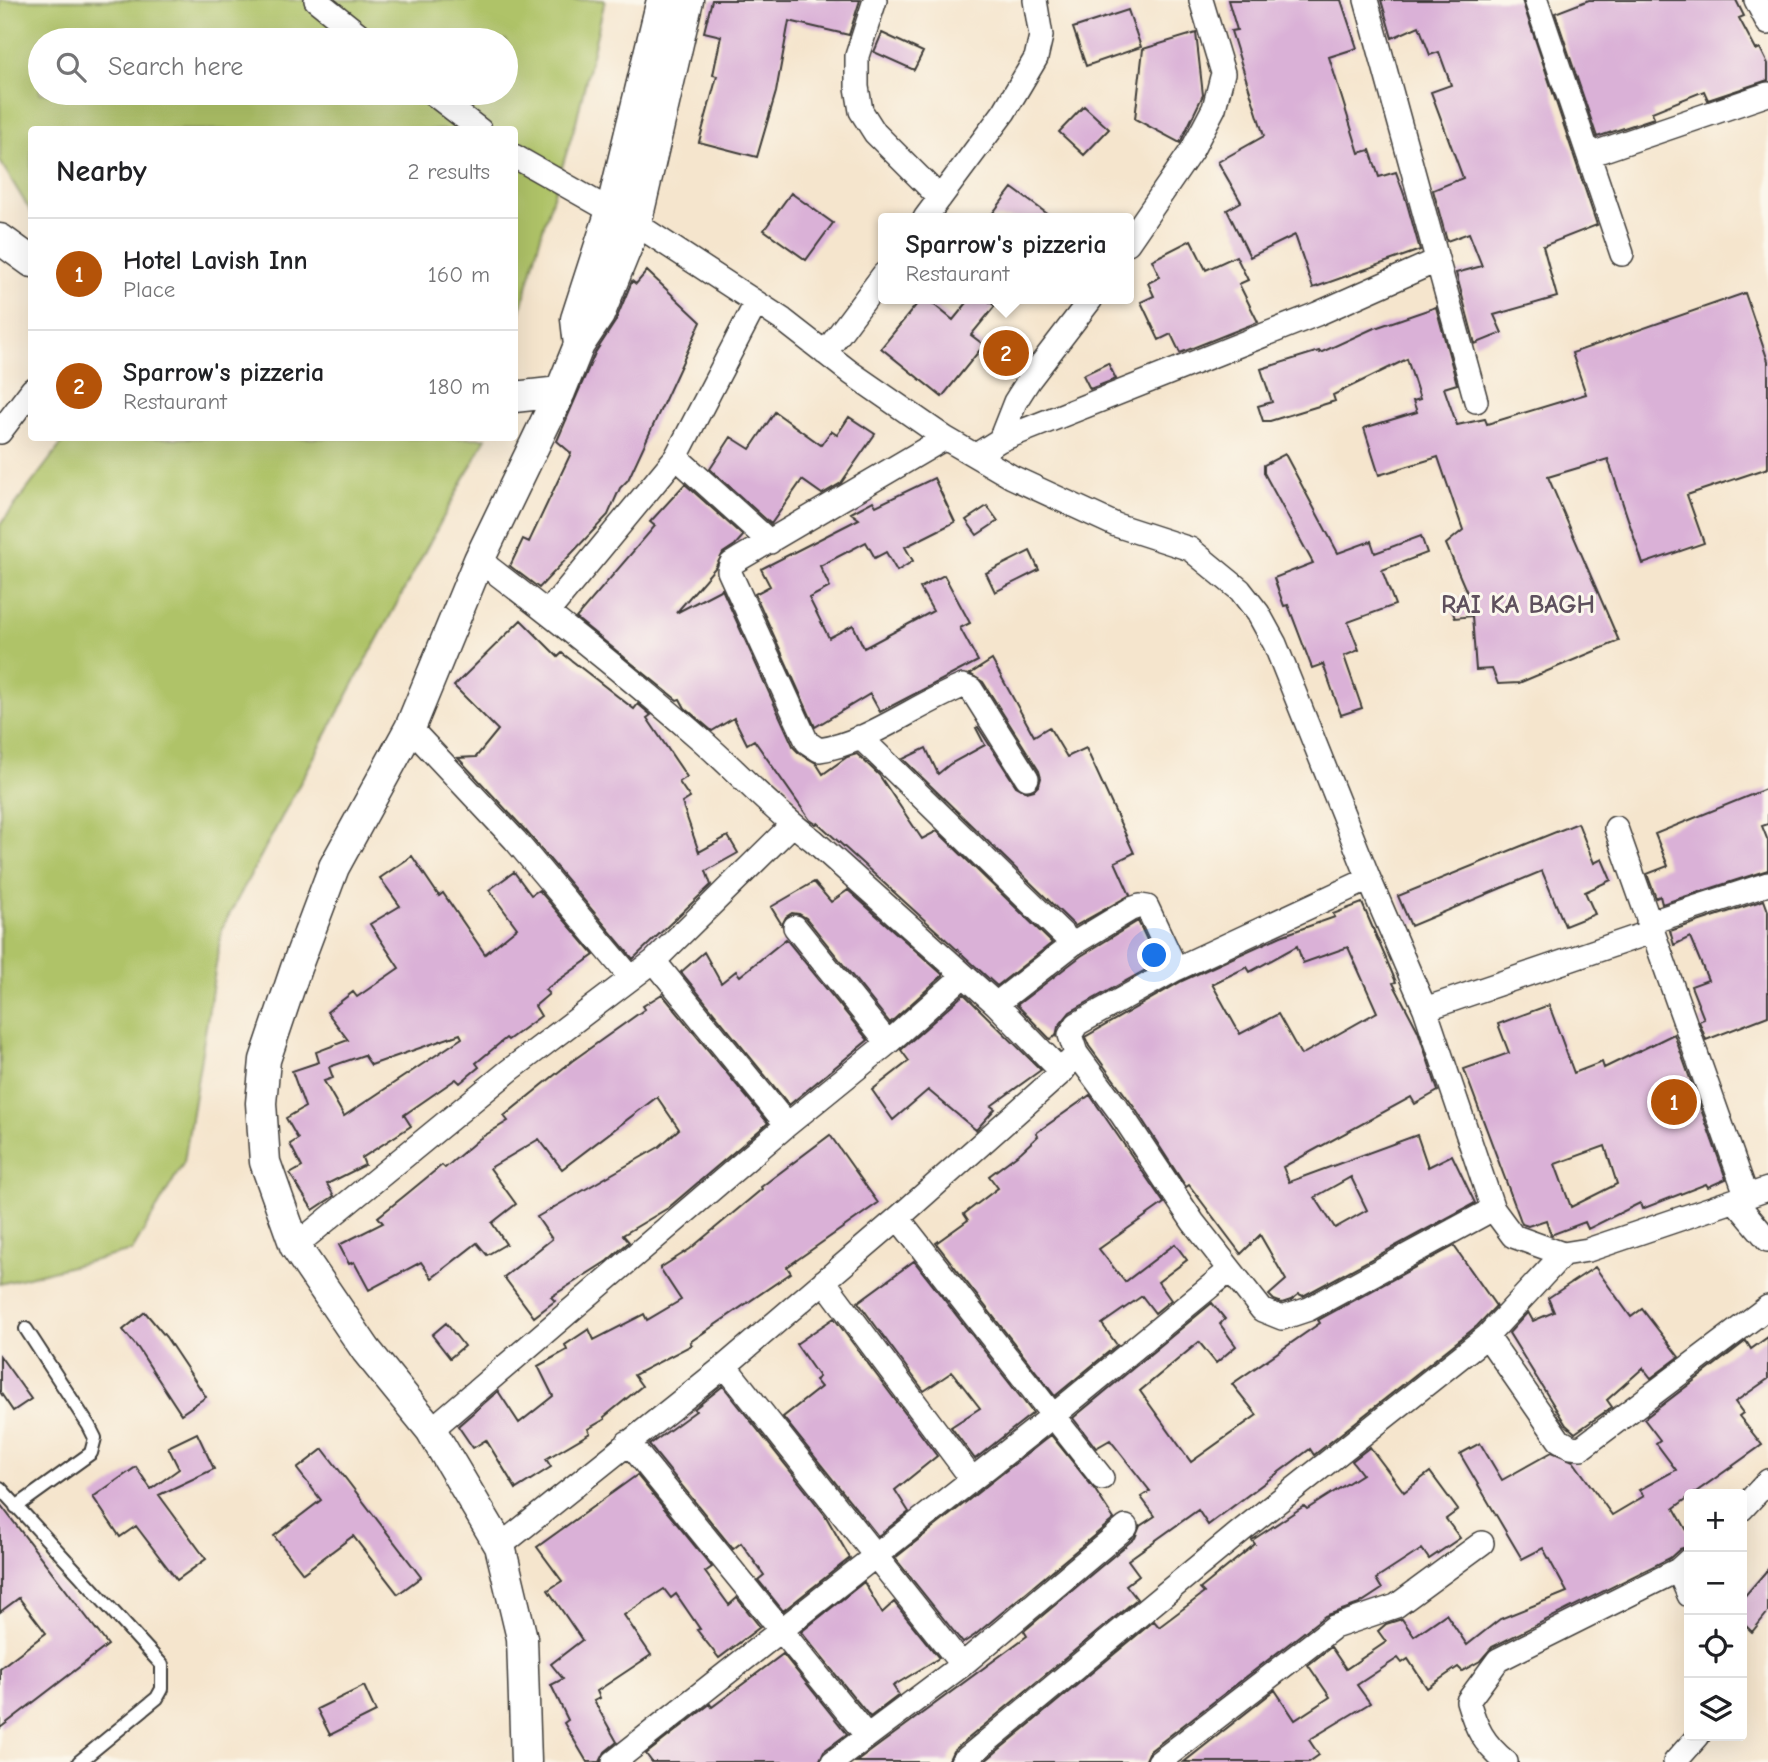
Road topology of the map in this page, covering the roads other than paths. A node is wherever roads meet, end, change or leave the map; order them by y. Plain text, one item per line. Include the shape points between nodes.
1 (316, 0) edge
2 (662, 0) edge
3 (688, 0) edge
4 (875, 0) edge
5 (1035, 0) edge
6 (1201, 0) edge
7 (1366, 0) edge
8 (1537, 0) edge
9 (1756, 0) edge
10 (1768, 23) edge
11 (351, 28) edge
12 (1768, 94) edge
13 (448, 105) edge
14 (475, 126) edge
15 (1589, 155) junction
16 (518, 158) edge
17 (940, 198) junction
18 (929, 213) edge
19 (623, 217) junction
20 (1134, 236) edge
21 (0, 239) edge
22 (1622, 254) dead end
23 (28, 259) edge
24 (1436, 261) junction
25 (878, 282) edge
26 (756, 303) junction
27 (1087, 304) edge
28 (825, 353) junction
29 (560, 391) junction
30 (28, 395) edge
31 (518, 396) edge
32 (1476, 401) dead end
33 (0, 432) edge
34 (945, 438) junction
35 (1000, 440) junction
36 (975, 455) junction
37 (676, 457) junction
38 (770, 542) junction
39 (479, 560) junction
40 (548, 612) junction
41 (410, 728) junction
42 (860, 737) junction
43 (1027, 778) dead end
44 (792, 825) junction
45 (1616, 828) dead end
46 (1368, 878) junction
47 (1768, 884) edge
48 (795, 927) dead end
49 (1649, 928) junction
50 (1073, 944) junction
51 (654, 961) junction
52 (1176, 969) junction
53 (963, 976) junction
54 (631, 978) junction
55 (996, 1004) junction
56 (1425, 1009) junction
57 (888, 1043) junction
58 (1076, 1053) junction
59 (1062, 1072) junction
60 (787, 1125) junction
61 (1750, 1195) edge
62 (1493, 1209) junction
63 (898, 1218) junction
64 (1768, 1240) edge
65 (295, 1246) junction
66 (1563, 1254) junction
67 (1230, 1269) junction
68 (824, 1281) junction
69 (1768, 1307) edge
70 (26, 1329) dead end
71 (1487, 1336) junction
72 (725, 1366) junction
73 (1054, 1415) junction
74 (431, 1430) junction
75 (628, 1441) junction
76 (1102, 1478) dead end
77 (972, 1479) junction
78 (1768, 1481) edge
79 (0, 1488) edge
80 (1747, 1504) edge
81 (16, 1507) junction
82 (1126, 1527) dead end
83 (1482, 1543) dead end
84 (500, 1546) junction
85 (876, 1555) junction
86 (1684, 1565) edge
87 (781, 1630) junction
88 (962, 1665) junction
89 (867, 1736) junction
90 (1694, 1741) edge
91 (79, 1762) edge
92 (526, 1762) edge
93 (614, 1762) edge
94 (833, 1762) edge
95 (962, 1762) edge
96 (1159, 1762) edge
97 (1506, 1762) edge
98 (1675, 1762) edge

1 - 11 street
2 - 19 street
3 - 19 street
4 - 17 street via 857,56 861,111 875,133
5 - 17 street via 1041,36 1036,58 1004,112
6 - 20 street via 1223,73 1214,108 1192,150
7 - 24 street
8 - 15 street
9 - 10 street
12 - 15 street
13 - 14 street
15 - 22 street
16 - 19 street
17 - 18 street
19 - 26 street
19 - 29 street via 599,315 579,345
21 - 23 street
24 - 32 street
24 - 35 street via 1317,314
25 - 28 street
26 - 28 street
26 - 37 street
27 - 35 street via 1029,380
28 - 34 street
29 - 31 street
29 - 39 street
30 - 33 street
34 - 36 street
34 - 38 street
35 - 36 street
36 - 46 street via 1116,525 1190,549 1240,590 1275,644
37 - 38 street
37 - 40 street
38 - 42 street via 731,564 729,571 801,730 807,742 819,750
39 - 40 street
39 - 41 street
40 - 44 street via 699,738
41 - 54 street via 514,840
41 - 65 street via 334,867 265,1060 261,1103 265,1162
42 - 43 street via 963,686 971,689
42 - 50 street
44 - 51 street
44 - 53 street
45 - 49 street
46 - 52 street
46 - 56 street
47 - 49 street
48 - 57 street
49 - 56 street
49 - 61 street
50 - 52 street via 1140,906 1147,908
50 - 55 street
51 - 54 street
51 - 60 street
52 - 58 street via 1077,1024 1070,1035
53 - 55 street
53 - 57 street
54 - 65 street via 510,1070
55 - 59 street
56 - 62 street
57 - 60 street
58 - 59 street
58 - 67 street
59 - 63 street
60 - 74 street
61 - 64 street
61 - 66 street via 1588,1250
62 - 66 street via 1513,1236
62 - 67 street via 1309,1309 1282,1318 1262,1310
63 - 68 street
63 - 73 street
65 - 74 street via 366,1350
66 - 71 street
67 - 73 street
68 - 72 street
68 - 77 street
69 - 71 street via 1581,1447 1559,1440
70 - 81 lane via 95,1438 91,1453
71 - 95 street via 1241,1531
72 - 75 street
72 - 85 street
73 - 76 street
73 - 77 street
74 - 84 street
75 - 84 street
75 - 87 street
77 - 85 street
78 - 80 street
79 - 81 lane
81 - 91 lane via 162,1665 162,1689 157,1698
82 - 88 street
83 - 96 street via 1396,1606 1335,1628
84 - 92 street via 522,1638
85 - 87 street
85 - 88 street
86 - 97 street via 1498,1660 1468,1701 1475,1727
87 - 89 street
87 - 93 street
88 - 89 street
89 - 94 street
90 - 98 street

